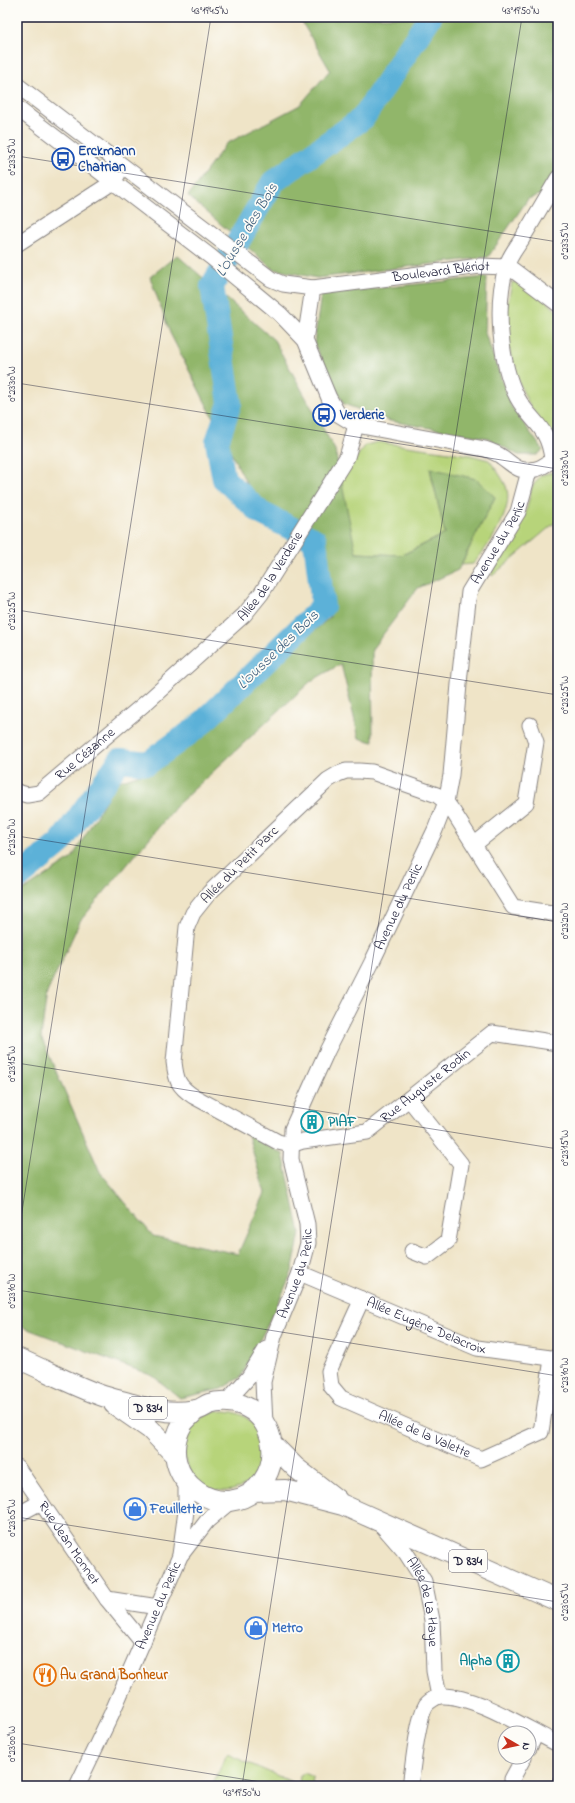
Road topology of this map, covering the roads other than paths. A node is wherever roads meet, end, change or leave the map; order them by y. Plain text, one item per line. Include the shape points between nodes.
1 (17, 85) edge
2 (17, 108) edge
3 (124, 167) junction
4 (558, 178) edge
5 (113, 182) junction
6 (17, 244) edge
7 (506, 267) junction
8 (313, 288) junction
9 (558, 304) edge
10 (305, 340) junction
11 (356, 425) junction
12 (555, 459) edge
13 (529, 470) junction
14 (149, 700) joint
15 (530, 725) dead end
16 (17, 792) edge
17 (446, 802) junction
18 (475, 844) junction
19 (558, 914) edge
20 (558, 1043) edge
21 (409, 1099) junction
22 (291, 1145) junction
23 (412, 1251) dead end
24 (300, 1273) junction
25 (362, 1298) junction
26 (274, 1336) junction
27 (17, 1358) edge
28 (555, 1359) edge
29 (102, 1396) junction
30 (226, 1402) junction
31 (196, 1410) junction
32 (265, 1424) junction
33 (272, 1444) junction
34 (174, 1454) junction
35 (17, 1467) edge
36 (186, 1483) junction
37 (252, 1491) junction
38 (232, 1500) junction
39 (42, 1502) junction
40 (343, 1505) junction
41 (17, 1515) edge
42 (378, 1521) junction
43 (180, 1556) junction
44 (107, 1599) junction
45 (558, 1601) edge
46 (158, 1607) junction
47 (143, 1643) junction
48 (439, 1696) junction
49 (519, 1725) edge
50 (537, 1734) edge
51 (558, 1744) edge
52 (520, 1765) edge
53 (512, 1779) dead end
54 (77, 1786) edge
55 (410, 1786) edge

1 - 3 street, Boulevard Blériot
2 - 5 street
3 - 5 street
3 - 8 street, Boulevard Blériot via 270,279 283,284
4 - 7 street
5 - 6 street
5 - 10 street via 232,273 280,314
7 - 8 street, Boulevard Blériot via 480,266
7 - 9 street, Boulevard Blériot via 521,275
7 - 12 street via 501,292 500,324 506,366 517,396 545,433
8 - 10 street
10 - 11 street via 335,409 338,414
11 - 13 street via 485,449 502,457 511,465
11 - 14 street, Allée de la Verderie via 347,457 261,594 244,615
12 - 13 street via 538,469
13 - 17 street, Avenue du Perlic via 518,512 469,592 452,775
14 - 16 street, Rue Cézanne via 40,793 27,795
15 - 18 street via 536,742 526,804
17 - 18 street
17 - 22 street, Avenue du Perlic via 372,962 327,1051 292,1129
17 - 22 street, Allée du Petit Parc via 437,795 372,772 346,771 338,774 328,780 209,894 186,926 174,1062 176,1078 182,1088 193,1096 278,1142
18 - 19 street via 513,906
20 - 21 street, Rue Auguste Rodin via 492,1033
21 - 22 street, Rue Auguste Rodin via 367,1132
21 - 23 street via 461,1164 448,1242 427,1257
22 - 24 street, Avenue du Perlic via 291,1159 307,1224 308,1243
24 - 25 street, Allée Eugène Delacroix
24 - 26 street, Avenue du Perlic
25 - 28 street, Allée Eugène Delacroix via 477,1348
25 - 28 street, Allée de la Valette via 329,1371 331,1386 341,1398 481,1459 541,1432
26 - 30 street, Avenue du Perlic via 249,1377
26 - 32 street, Avenue du Perlic via 263,1382
27 - 29 main road, D 834
29 - 31 main road, D 834 via 158,1410
29 - 34 main road, D 834 via 150,1429
30 - 31 main road via 210,1404
30 - 32 main road via 241,1405 255,1413
31 - 34 main road via 184,1422 176,1437
32 - 33 main road
33 - 37 main road via 269,1470 262,1482
33 - 40 main road, D 834 via 296,1468
34 - 36 main road via 178,1469
35 - 39 street, Rue Jean Monnet
36 - 38 main road via 207,1498
36 - 43 street, Avenue du Perlic via 186,1512
37 - 38 main road
37 - 40 main road, D 834 via 285,1490
38 - 43 street, Avenue du Perlic via 207,1521
39 - 41 street
39 - 44 street, Rue Jean Monnet
40 - 42 main road, D 834
42 - 45 main road, D 834
42 - 48 street, Allée de La Haye via 406,1553 424,1581 432,1620 434,1671
43 - 46 street, Avenue du Perlic
44 - 46 street, Rue Jean Monnet
44 - 47 street, Rue Jean Monnet
46 - 47 street, Avenue du Perlic
47 - 54 street, Avenue du Perlic
48 - 49 street via 484,1706
48 - 55 street via 427,1704 421,1716
50 - 51 street
52 - 53 street

